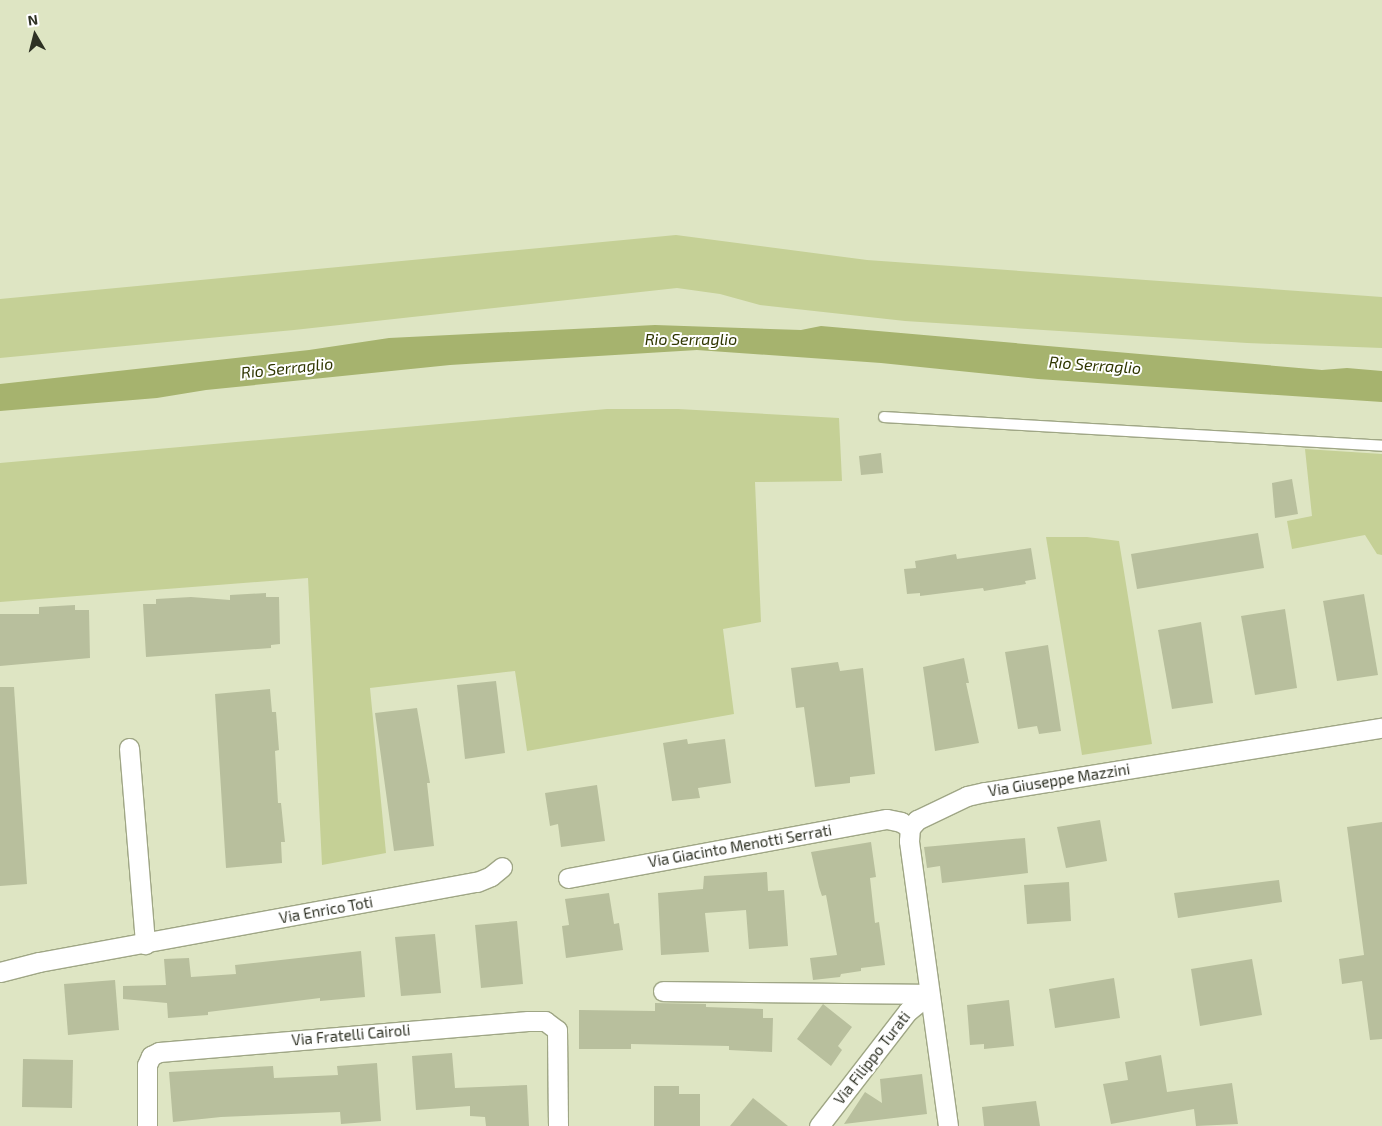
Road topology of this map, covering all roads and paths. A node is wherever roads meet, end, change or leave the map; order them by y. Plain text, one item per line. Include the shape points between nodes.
1 (884, 417) dead end
2 (1382, 446) edge
3 (1382, 728) edge
4 (129, 748) dead end
5 (910, 828) junction
6 (502, 867) dead end
7 (568, 878) dead end
8 (145, 944) junction
9 (0, 972) edge
10 (664, 991) dead end
11 (929, 994) junction
12 (147, 1126) edge
13 (558, 1126) edge
14 (819, 1126) edge
15 (948, 1126) edge

1 - 2 lane
3 - 5 street, Via Giuseppe Mazzini via 985,792 938,808
4 - 8 street
5 - 7 street, Via Giacinto Menotti Serrati via 887,819
5 - 11 street
6 - 8 street, Via Enrico Toti via 477,882
8 - 9 street, Via Enrico Toti
10 - 11 street
11 - 14 street, Via Filippo Turati via 908,1011
11 - 15 street
12 - 13 street, Via Fratelli Cairoli via 147,1065 150,1056 159,1052 545,1021 557,1030

